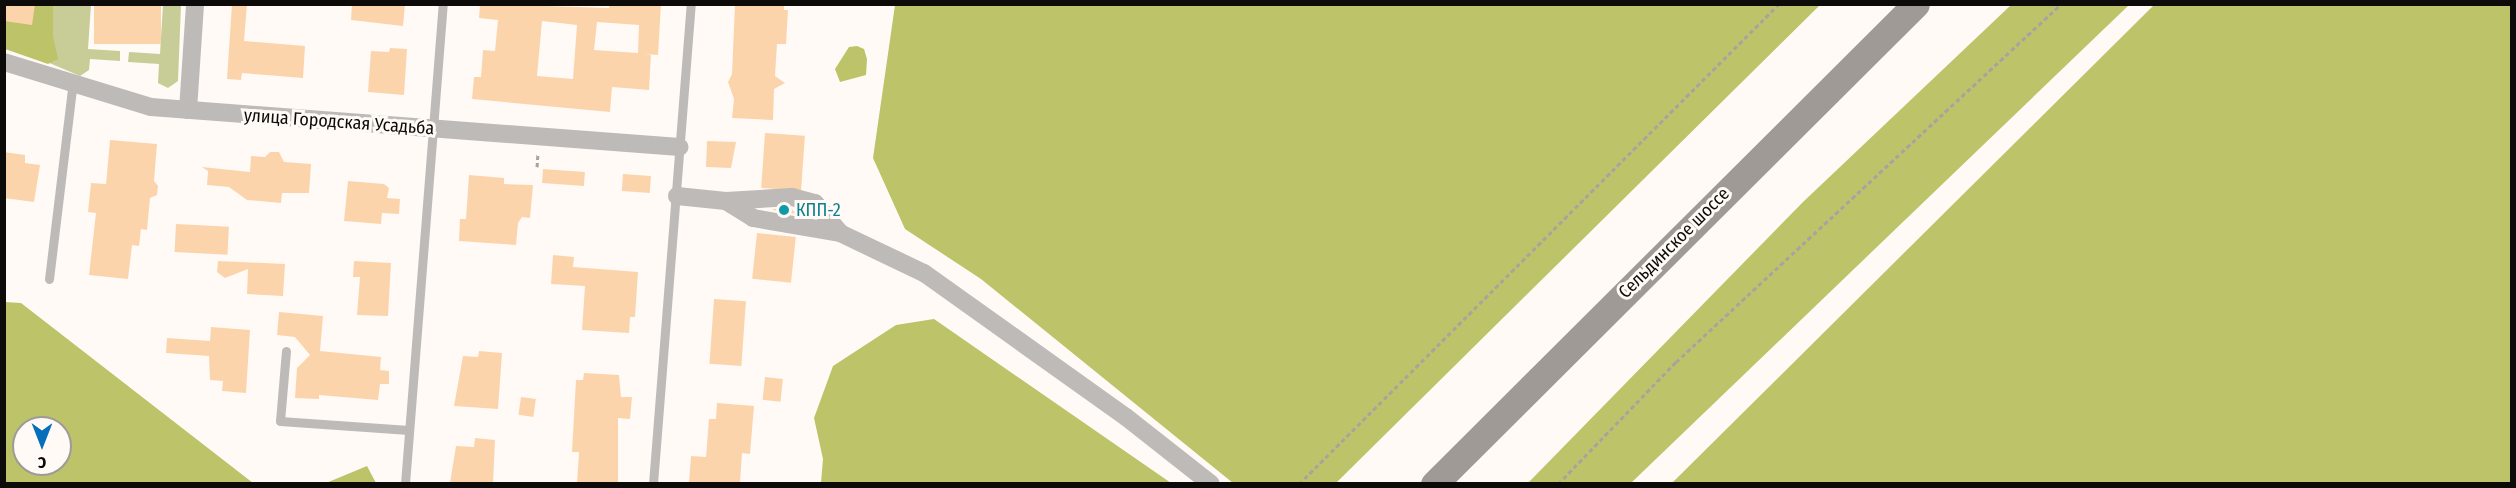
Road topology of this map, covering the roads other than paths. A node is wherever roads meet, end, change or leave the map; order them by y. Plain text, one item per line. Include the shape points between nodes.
1 (195, 4) edge
2 (443, 4) edge
3 (691, 4) edge
4 (1916, 4) edge
5 (4, 62) edge
6 (73, 82) junction
7 (188, 110) junction
8 (433, 129) junction
9 (679, 147) junction
10 (676, 196) junction
11 (726, 201) junction
12 (840, 232) junction
13 (49, 279) dead end
14 (286, 351) dead end
15 (409, 430) junction
16 (405, 483) edge
17 (653, 483) edge
18 (1211, 483) edge
19 (1434, 483) edge

1 - 7 street
2 - 8 lane
3 - 9 lane
4 - 19 main road, Сельдинское шоссе
5 - 6 street, улица Городская Усадьба
6 - 7 street, улица Городская Усадьба via 151,107
6 - 13 lane
7 - 8 street, улица Городская Усадьба
8 - 9 street, улица Городская Усадьба
8 - 15 lane
9 - 10 lane
10 - 11 street
10 - 17 lane
11 - 12 street via 753,218
11 - 12 street via 792,197 815,203
12 - 18 street via 924,273 1126,417
14 - 15 lane via 280,421
15 - 16 lane

